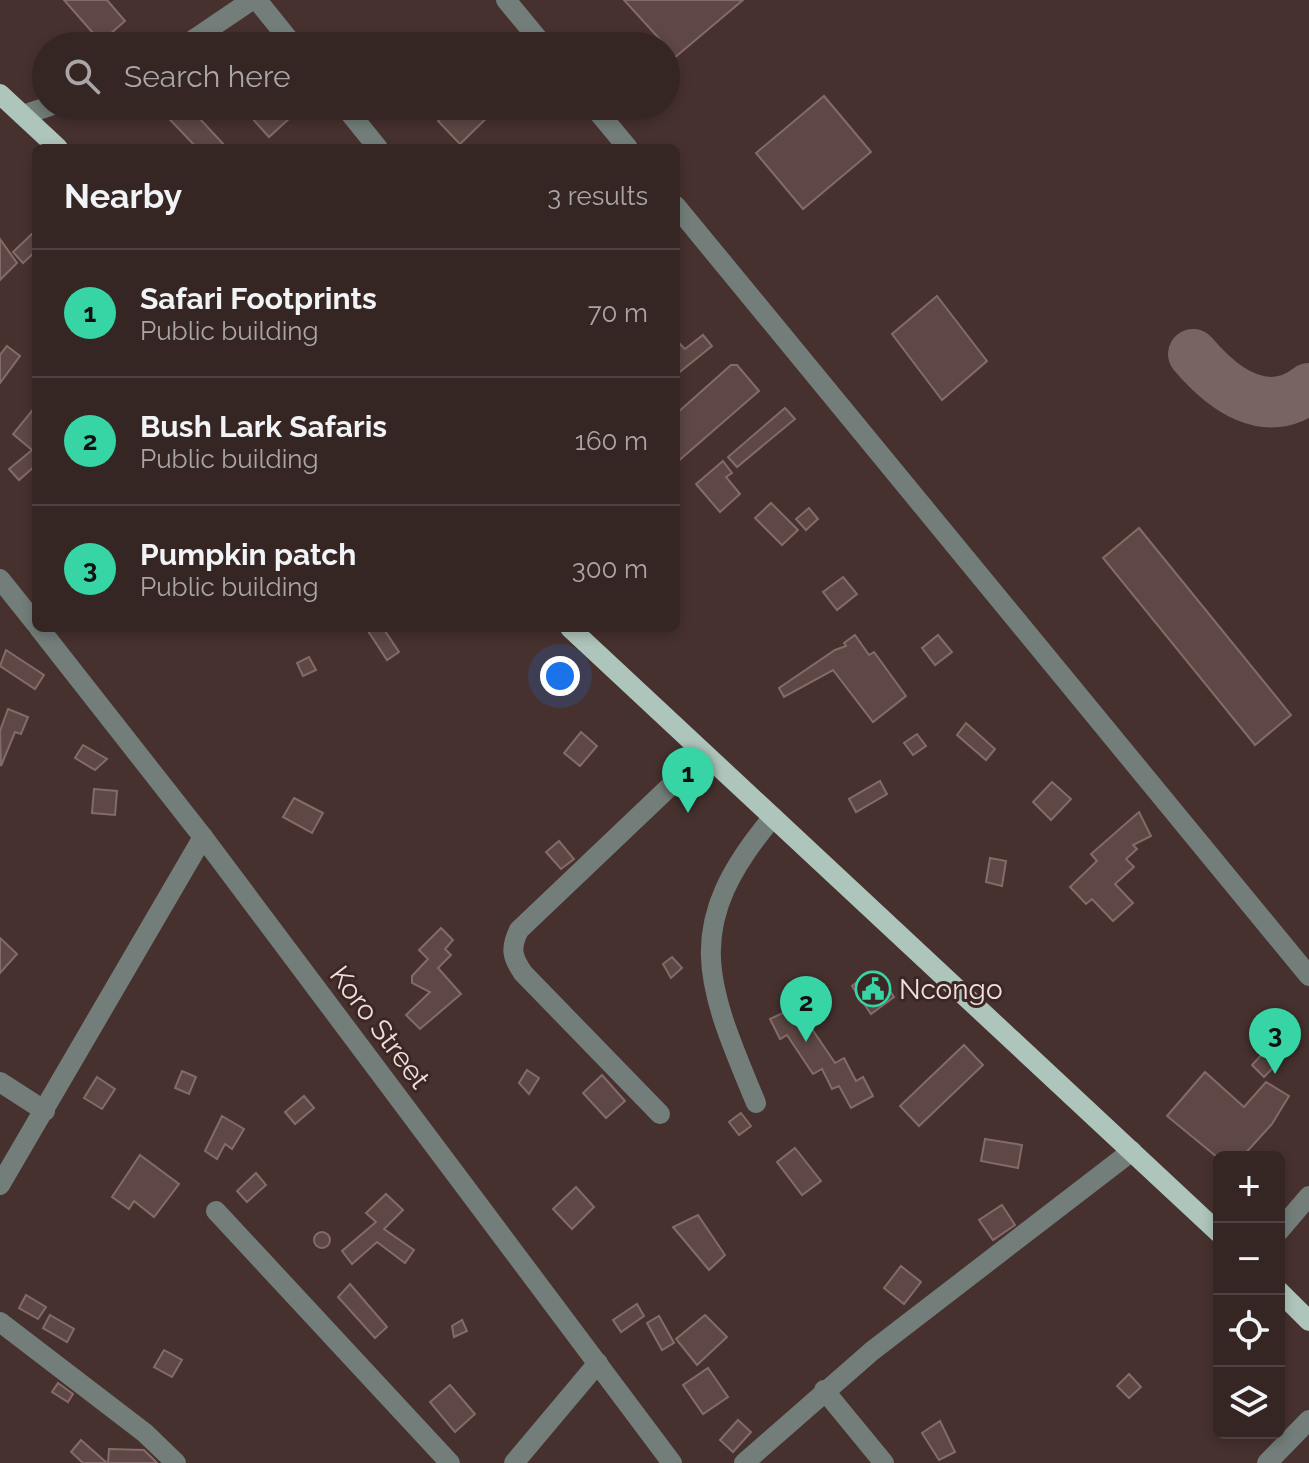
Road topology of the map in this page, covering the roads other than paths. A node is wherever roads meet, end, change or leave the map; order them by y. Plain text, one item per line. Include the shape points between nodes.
1 (254, 0) edge
2 (506, 0) edge
3 (205, 32) edge
4 (282, 32) edge
5 (532, 32) edge
6 (0, 94) edge
7 (32, 112) edge
8 (23, 115) junction
9 (355, 120) edge
10 (605, 120) edge
11 (54, 144) edge
12 (375, 144) edge
13 (625, 144) edge
14 (680, 211) edge
15 (3, 588) edge
16 (32, 620) edge
17 (42, 632) edge
18 (574, 632) edge
19 (704, 754) junction
20 (773, 817) junction
21 (203, 837) junction
22 (1309, 976) edge
23 (0, 1082) edge
24 (756, 1103) dead end
25 (45, 1111) junction
26 (660, 1114) dead end
27 (1132, 1151) junction
28 (0, 1185) edge
29 (1309, 1196) edge
30 (216, 1211) dead end
31 (1285, 1224) edge
32 (1213, 1227) edge
33 (1283, 1295) edge
34 (1309, 1321) edge
35 (0, 1322) edge
36 (598, 1363) junction
37 (824, 1390) junction
38 (1309, 1420) edge
39 (176, 1463) edge
40 (450, 1463) edge
41 (514, 1463) edge
42 (672, 1463) edge
43 (744, 1463) edge
44 (884, 1463) edge
45 (1267, 1463) edge

1 - 3 street
1 - 4 street
2 - 5 street
6 - 8 main road
7 - 8 street
8 - 11 main road
9 - 12 street
10 - 13 street
14 - 22 street
15 - 16 street, Koro Street
17 - 21 street, Koro Street
18 - 19 main road
19 - 20 main road
19 - 26 street via 519,930 512,944 513,958 523,973
20 - 24 street via 736,865 717,901 709,955 731,1044
20 - 27 main road
21 - 25 street
21 - 36 street, Koro Street
23 - 25 street
25 - 28 street
27 - 32 main road
27 - 37 street
29 - 31 street
30 - 40 street
33 - 34 main road
35 - 39 street via 145,1433
36 - 41 street
36 - 42 street, Koro Street
37 - 43 street
37 - 44 street
38 - 45 street

